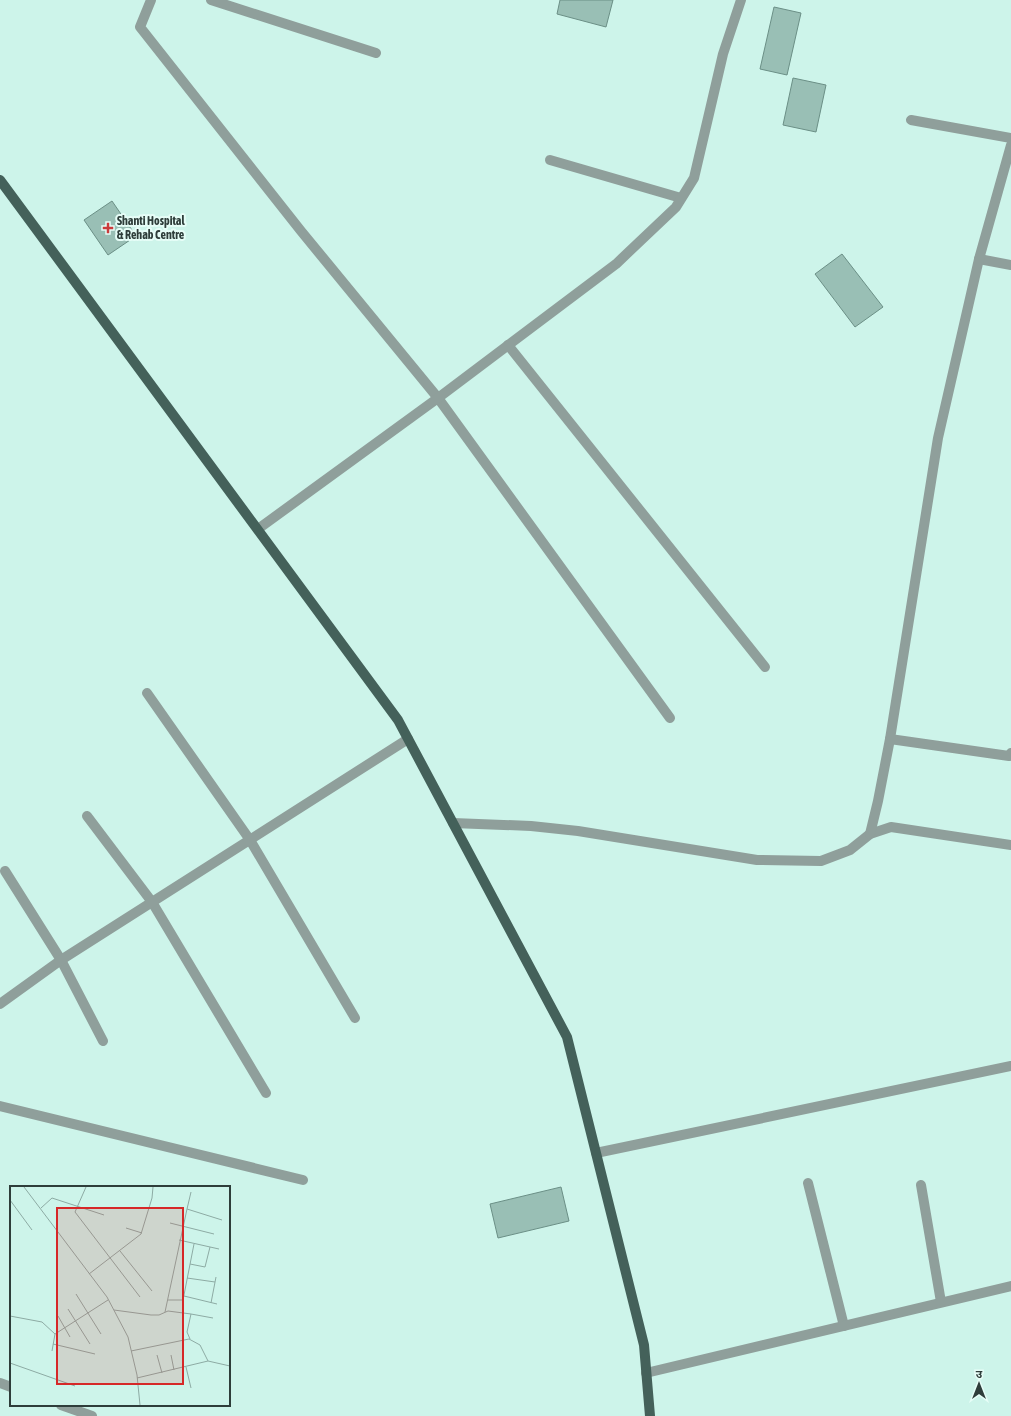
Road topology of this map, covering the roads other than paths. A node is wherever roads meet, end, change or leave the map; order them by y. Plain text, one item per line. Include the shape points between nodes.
1 (150, 0) edge
2 (211, 0) edge
3 (741, 0) edge
4 (376, 53) dead end
5 (911, 120) dead end
6 (1011, 138) edge
7 (1011, 145) edge
8 (550, 160) dead end
9 (0, 180) edge
10 (681, 198) junction
11 (979, 259) junction
12 (1011, 265) edge
13 (508, 345) junction
14 (438, 398) junction
15 (258, 529) junction
16 (765, 667) dead end
17 (147, 692) dead end
18 (670, 718) dead end
19 (408, 738) junction
20 (890, 738) junction
21 (1011, 753) edge
22 (87, 816) dead end
23 (453, 823) junction
24 (870, 834) junction
25 (250, 840) junction
26 (1011, 845) edge
27 (5, 871) dead end
28 (152, 902) junction
29 (61, 960) junction
30 (0, 1004) edge
31 (355, 1018) dead end
32 (104, 1041) dead end
33 (1011, 1066) edge
34 (266, 1093) dead end
35 (0, 1106) edge
36 (596, 1153) junction
37 (303, 1180) dead end
38 (808, 1183) dead end
39 (921, 1185) dead end
40 (1011, 1286) edge
41 (941, 1302) junction
42 (844, 1326) junction
43 (646, 1373) junction
44 (0, 1383) edge
45 (10, 1387) edge
46 (64, 1406) edge
47 (92, 1416) edge
48 (650, 1416) edge

1 - 14 street via 140,26 301,232
2 - 4 street
3 - 10 street via 723,54 694,178
5 - 6 street
7 - 11 street
8 - 10 street
9 - 15 main road
10 - 13 street via 676,207 616,264
11 - 12 street
11 - 20 street via 938,438
13 - 14 street
13 - 16 street
14 - 15 street
14 - 18 street
15 - 19 main road via 398,720
17 - 25 street
19 - 23 main road
19 - 25 street
20 - 21 street via 1009,756
20 - 24 street
22 - 28 street
23 - 24 street via 578,831 757,860 821,861 850,850
23 - 36 main road via 567,1038
24 - 26 street via 891,827
25 - 28 street
25 - 31 street
27 - 29 street
28 - 29 street
28 - 34 street
29 - 30 street
29 - 32 street
33 - 36 street
35 - 37 street
36 - 43 main road via 644,1346
38 - 42 street
39 - 41 street
40 - 41 street
41 - 42 street
42 - 43 street
43 - 48 main road
44 - 45 street
46 - 47 street

